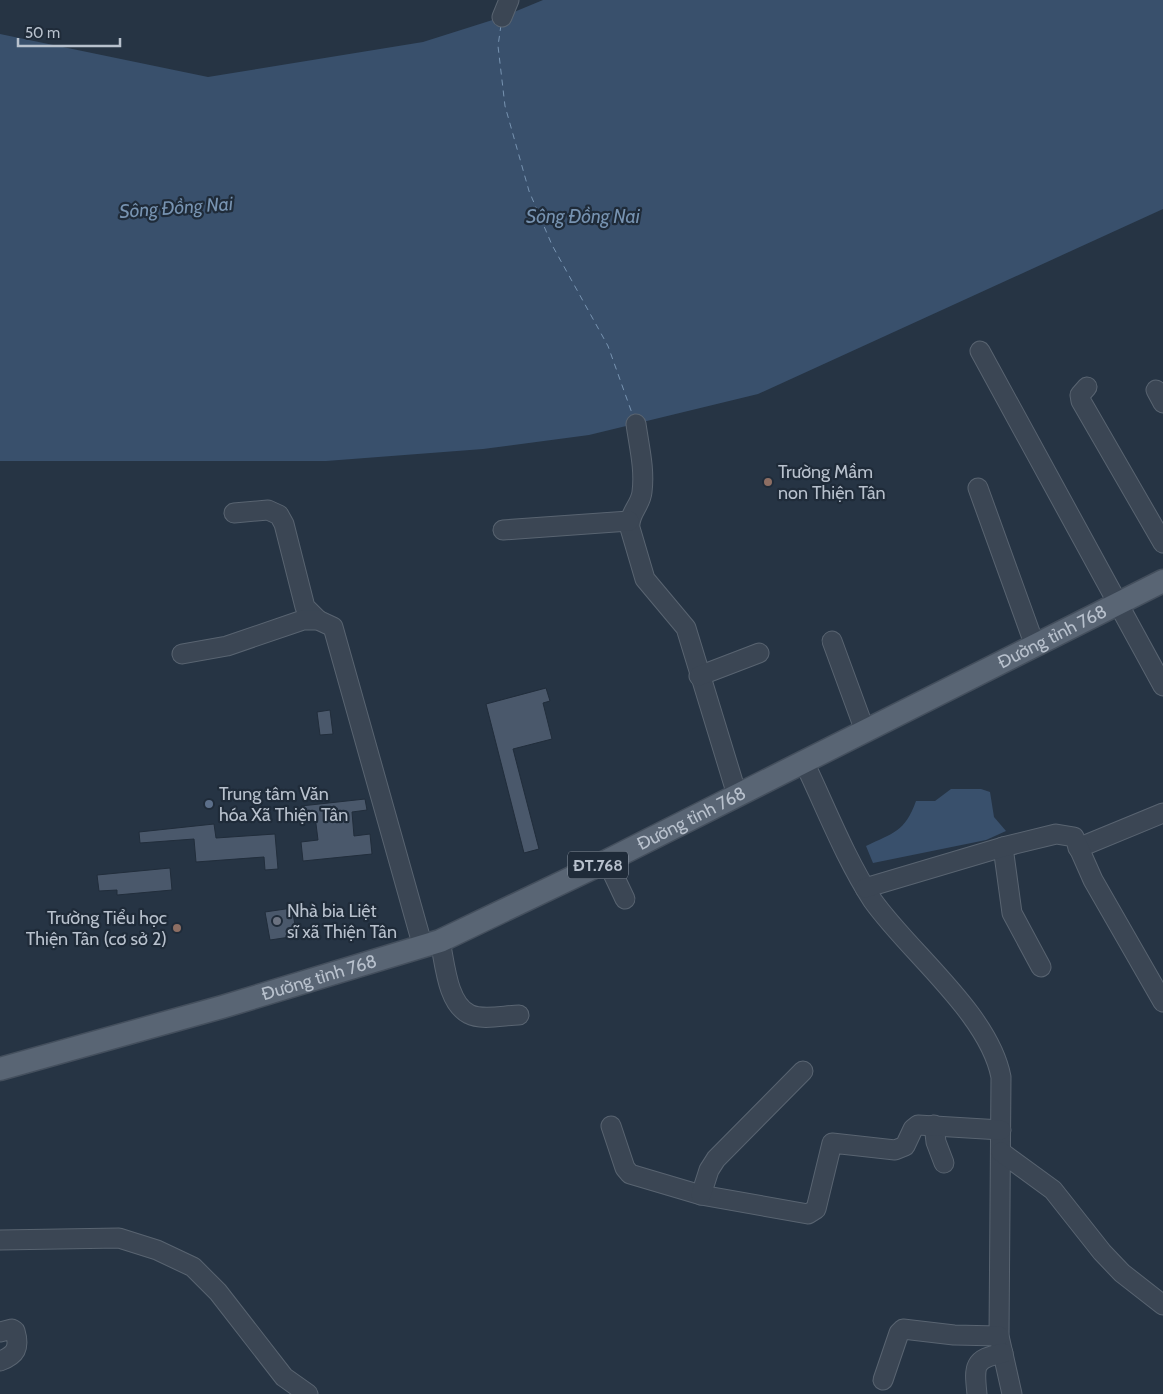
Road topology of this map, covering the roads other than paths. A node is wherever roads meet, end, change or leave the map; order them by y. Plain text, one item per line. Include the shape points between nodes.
1 (980, 351) dead end
2 (1086, 387) dead end
3 (636, 424) dead end
4 (978, 488) dead end
5 (234, 513) dead end
6 (629, 521) junction
7 (503, 530) dead end
8 (1163, 543) edge
9 (1163, 581) edge
10 (1117, 604) junction
11 (318, 620) junction
12 (832, 641) dead end
13 (1035, 646) junction
14 (760, 652) dead end
15 (182, 654) dead end
16 (699, 676) junction
17 (1163, 686) edge
18 (865, 731) junction
19 (804, 762) junction
20 (737, 795) junction
21 (1163, 813) edge
22 (1003, 848) junction
23 (1078, 848) junction
24 (607, 861) junction
25 (866, 888) junction
26 (625, 899) dead end
27 (432, 944) junction
28 (1040, 967) dead end
29 (1163, 1002) edge
30 (519, 1015) dead end
31 (0, 1069) edge
32 (803, 1071) dead end
33 (934, 1125) junction
34 (611, 1126) dead end
35 (1001, 1130) junction
36 (1001, 1152) junction
37 (944, 1163) dead end
38 (701, 1195) junction
39 (0, 1240) edge
40 (1163, 1305) edge
41 (0, 1332) edge
42 (1001, 1344) junction
43 (0, 1361) edge
44 (883, 1380) dead end
45 (308, 1394) edge
46 (977, 1394) edge
47 (1012, 1394) edge

1 - 10 street
2 - 8 street via 1080,395 1081,401
3 - 6 street via 643,470 642,493
4 - 13 street
5 - 11 street via 268,510 279,515 305,607
6 - 7 street
6 - 16 street via 645,579 686,628
9 - 10 main road, Đường tỉnh 768 / ĐT.768
10 - 13 main road, Đường tỉnh 768 / ĐT.768
10 - 17 street
11 - 15 street via 303,620 227,646
11 - 27 street via 333,627
12 - 18 street
13 - 18 main road, Đường tỉnh 768 / ĐT.768
14 - 16 street
16 - 20 street
18 - 19 main road, Đường tỉnh 768 / ĐT.768
19 - 20 main road, Đường tỉnh 768 / ĐT.768
19 - 25 street
20 - 24 main road, Đường tỉnh 768 / ĐT.768
21 - 23 street
22 - 23 street via 1064,834 1074,837
22 - 25 street
22 - 28 street via 1012,913
23 - 29 street
24 - 26 street
24 - 27 main road, Đường tỉnh 768 / ĐT.768
25 - 35 street via 874,902 949,988 993,1049 1001,1077
27 - 30 street via 452,993 459,1006 470,1015
27 - 31 main road, Đường tỉnh 768 / ĐT.768
32 - 38 street via 716,1159
33 - 35 street
33 - 37 street
33 - 38 street via 918,1125 900,1150 832,1143 816,1208 808,1214
34 - 38 street via 630,1174
35 - 36 street
36 - 40 street via 1053,1190 1122,1273
36 - 42 street
39 - 45 street via 119,1238 193,1267 218,1292 284,1377
41 - 43 street via 12,1329 19,1343 12,1357
42 - 44 street via 903,1329
42 - 46 street via 977,1364 974,1372
42 - 47 street

